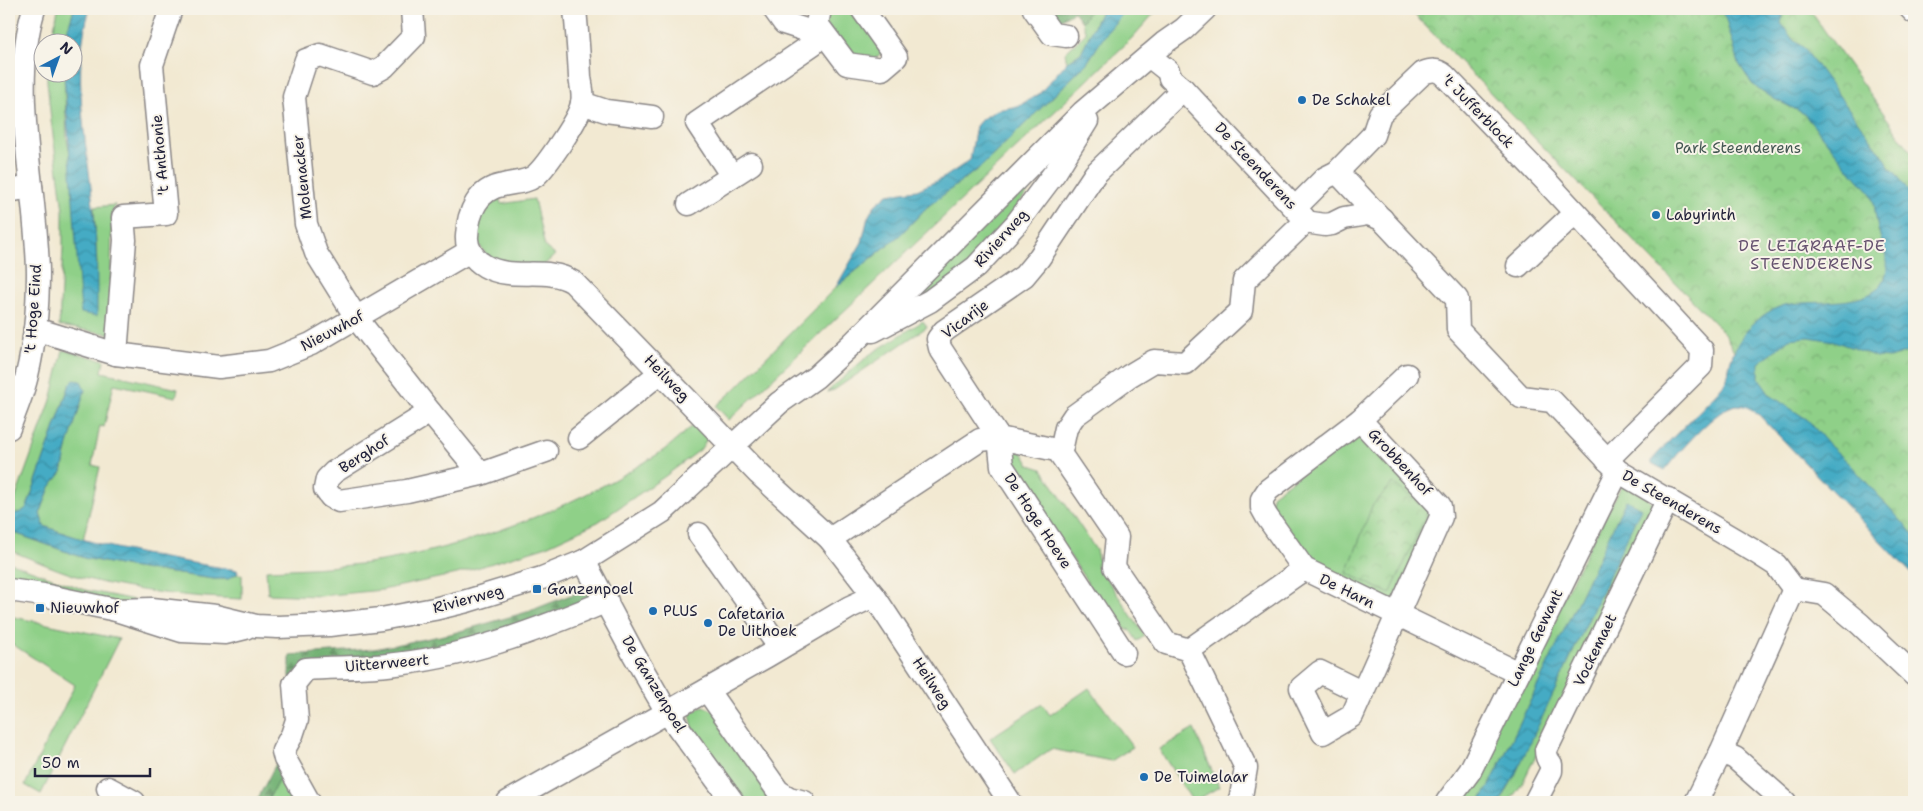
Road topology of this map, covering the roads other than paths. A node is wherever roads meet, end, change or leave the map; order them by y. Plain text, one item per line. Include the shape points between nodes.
1 (34, 9) edge
2 (170, 9) edge
3 (412, 9) edge
4 (575, 9) edge
5 (774, 9) edge
6 (862, 9) edge
7 (1034, 9) edge
8 (1188, 9) edge
9 (1205, 9) edge
10 (1911, 9) edge
11 (1914, 12) edge
12 (817, 22) edge
13 (1066, 36) dead end
14 (17, 50) edge
15 (1156, 50) junction
16 (1183, 89) junction
17 (1110, 90) junction
18 (582, 103) junction
19 (652, 117) dead end
20 (752, 164) dead end
21 (1337, 172) junction
22 (732, 176) junction
23 (32, 187) junction
24 (9, 189) edge
25 (689, 204) dead end
26 (1574, 213) junction
27 (1300, 214) junction
28 (1382, 219) junction
29 (470, 251) junction
30 (1518, 266) dead end
31 (357, 319) junction
32 (35, 330) junction
33 (853, 343) junction
34 (116, 354) junction
35 (661, 372) junction
36 (1407, 375) dead end
37 (430, 412) junction
38 (11, 417) edge
39 (1360, 420) junction
40 (579, 438) dead end
41 (999, 438) junction
42 (546, 451) dead end
43 (1061, 451) junction
44 (738, 452) junction
45 (1612, 465) junction
46 (481, 474) junction
47 (1668, 498) junction
48 (699, 534) dead end
49 (830, 539) junction
50 (584, 561) junction
51 (1304, 569) junction
52 (9, 580) edge
53 (1794, 589) junction
54 (9, 590) edge
55 (43, 595) junction
56 (874, 596) junction
57 (607, 601) junction
58 (1398, 616) junction
59 (780, 648) junction
60 (1189, 650) junction
61 (1124, 653) dead end
62 (1518, 672) junction
63 (1914, 675) edge
64 (706, 690) junction
65 (1363, 693) dead end
66 (667, 712) junction
67 (1721, 752) junction
68 (108, 788) dead end
69 (134, 802) edge
70 (309, 802) edge
71 (508, 802) edge
72 (733, 802) edge
73 (804, 802) edge
74 (1010, 802) edge
75 (1240, 802) edge
76 (1446, 802) edge
77 (1535, 802) edge
78 (1696, 802) edge
79 (1785, 802) edge

1 - 14 street, 't Hoge Eind
2 - 34 street, 't Anthonie via 152,65 166,214 123,217 125,240
3 - 31 street, Molenacker via 414,36 384,67 374,73 320,55 306,60 294,97 306,224 316,253
4 - 18 street
5 - 12 street via 784,23
6 - 12 street via 896,57 882,69 847,64
7 - 13 street via 1052,34
8 - 15 street, Rivierweg
9 - 15 street, Rivierweg
10 - 11 street
12 - 22 street via 813,44 697,123
14 - 23 street, 't Hoge Eind
15 - 16 street, De Steenderens via 1170,78
15 - 17 street, Rivierweg
16 - 27 street, De Steenderens
16 - 41 street, Vicarije via 1095,174 1024,276 944,331 938,339 940,348
17 - 33 street, Rivierweg via 1083,112
17 - 33 street, Rivierweg via 1016,224 976,267 930,301
18 - 19 street via 606,111
18 - 29 street via 574,122 537,174 524,181 494,187 476,202 471,211 466,241
20 - 22 street
21 - 26 street, 't Jufferblock via 1373,135 1380,114 1423,73 1434,70 1444,75
21 - 27 street, 't Jufferblock via 1324,178
21 - 28 street, De Steenderens
22 - 25 street
23 - 24 street
23 - 32 street, 't Hoge Eind via 38,273
26 - 30 street
26 - 45 street, 't Jufferblock via 1702,350 1701,366
27 - 28 street, De Steenderens via 1325,225 1368,214
27 - 43 street via 1244,281 1241,311 1185,362 1154,361 1074,416 1066,428
28 - 45 street, De Steenderens via 1457,299 1458,330 1521,397 1552,401
29 - 31 street, Nieuwhof
29 - 35 street, Heilweg via 485,266 508,274 550,274 567,278
31 - 34 street, Nieuwhof via 269,362 220,367
31 - 37 street, Molenacker
32 - 34 street, Nieuwhof
32 - 38 street, 't Hoge Eind via 27,375
33 - 44 street, Rivierweg via 816,376 782,418
35 - 40 street
35 - 44 street, Heilweg
36 - 39 street, Grobbenhof
37 - 46 street
37 - 46 street, Berghof via 334,472 326,480 326,489 331,497 339,501 408,491
39 - 51 street, Grobbenhof via 1268,490 1262,499 1266,518
39 - 58 street, Grobbenhof via 1440,506 1441,517
41 - 43 street
41 - 49 street via 980,440
41 - 61 street, De Hoge Hoeve via 1002,466
42 - 46 street, Berghof
43 - 60 street via 1116,537 1114,566 1166,643
44 - 49 street, Heilweg
44 - 50 street, Rivierweg via 688,503 662,512
45 - 47 street, De Steenderens
45 - 62 street, Lange Gewant
47 - 53 street, De Steenderens via 1776,566
47 - 77 street, Vockemaet via 1546,750 1551,771
48 - 59 street
49 - 56 street, Heilweg
50 - 55 street, Rivierweg via 467,601 390,618 329,625 256,626 215,616 152,609 116,610
50 - 57 street, De Ganzenpoel
51 - 58 street, De Harn
51 - 60 street, De Harn
52 - 55 street, Rivierweg
53 - 63 street via 1824,594
53 - 67 street
54 - 55 street, Rivierweg
56 - 59 street
56 - 74 street, Heilweg
57 - 66 street, De Ganzenpoel
57 - 70 street, Uitterweert via 550,625 480,648 387,665 306,668 294,684 298,720 283,751
58 - 62 street, De Harn
58 - 65 street, Grobbenhof
59 - 64 street
60 - 75 street via 1246,768
62 - 76 street, Lange Gewant via 1470,771
64 - 66 street
64 - 73 street via 778,790 789,798
66 - 71 street
66 - 72 street, De Ganzenpoel
67 - 78 street
67 - 79 street via 1735,758
68 - 69 street

